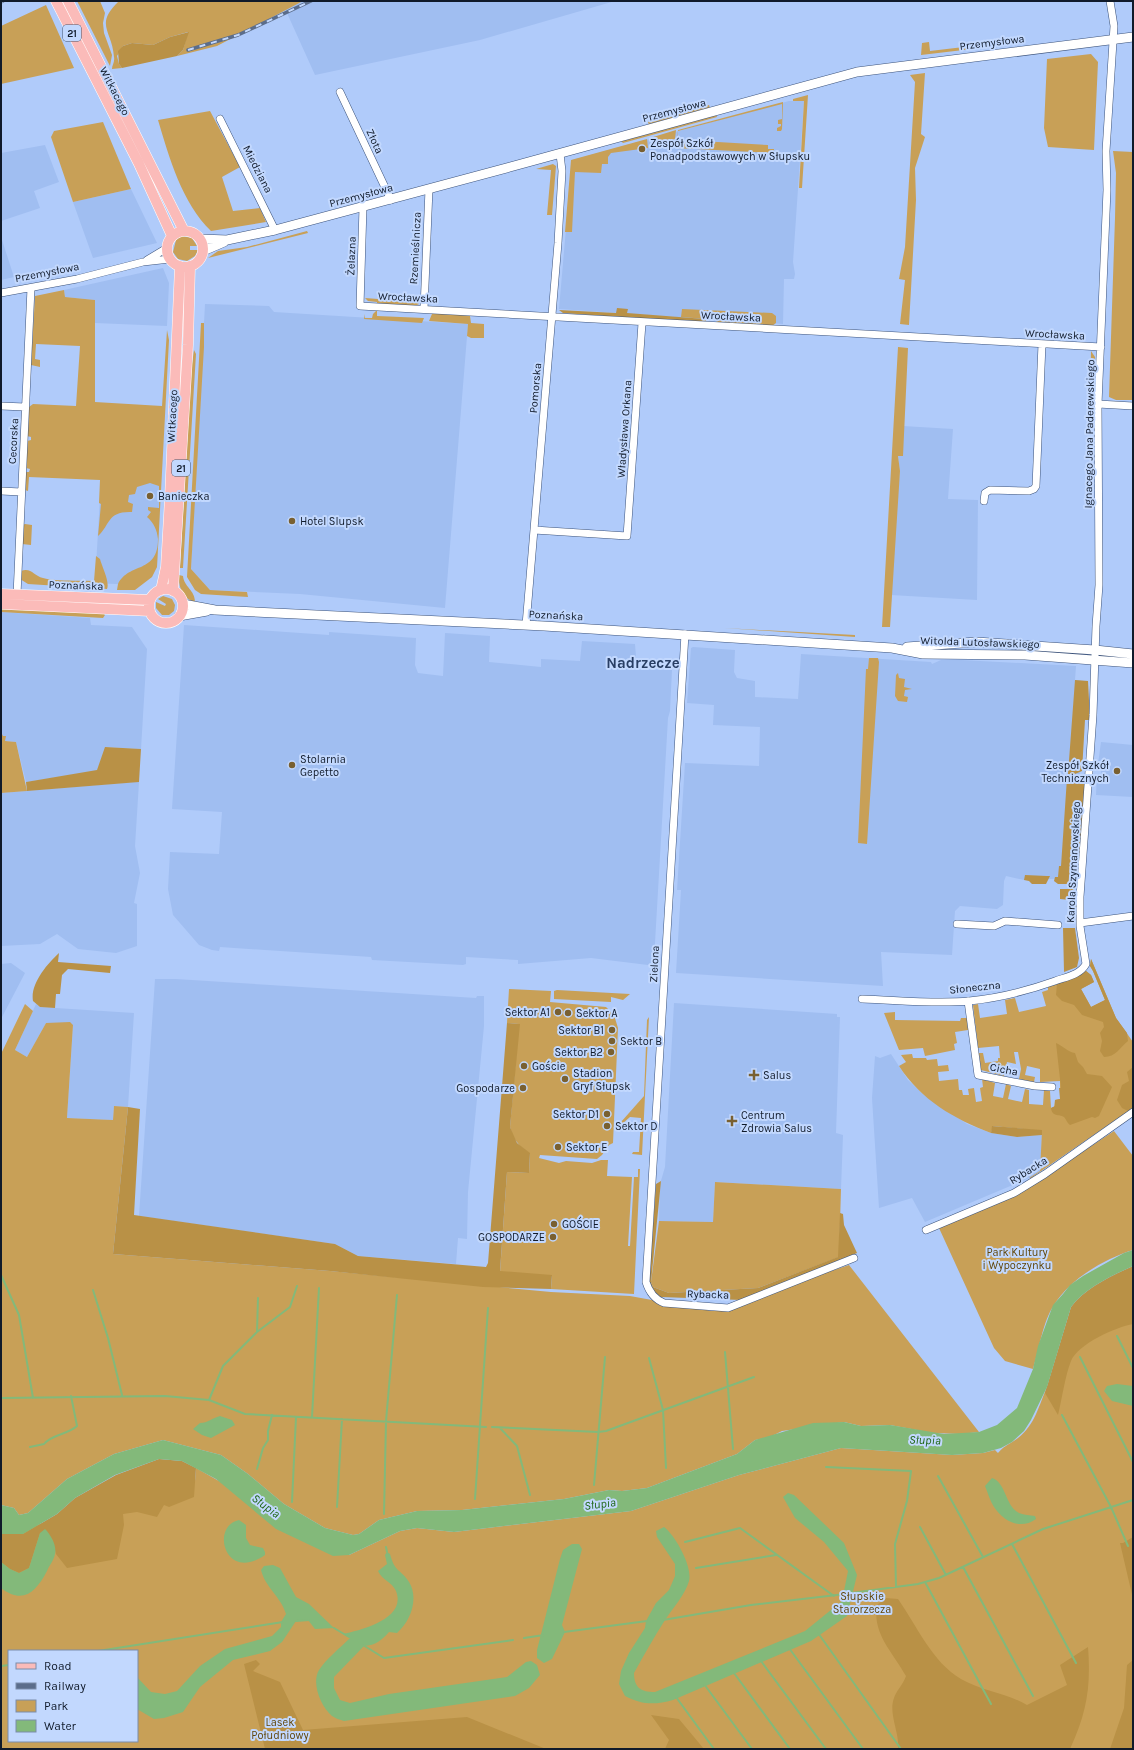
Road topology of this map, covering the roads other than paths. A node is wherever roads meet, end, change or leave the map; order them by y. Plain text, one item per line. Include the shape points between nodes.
1 (56, 1) edge
2 (68, 1) edge
3 (1110, 1) edge
4 (1133, 37) edge
5 (1112, 40) junction
6 (340, 92) dead end
7 (220, 119) dead end
8 (560, 154) junction
9 (430, 189) junction
10 (391, 200) junction
11 (363, 207) junction
12 (275, 230) junction
13 (184, 231) junction
14 (172, 236) junction
15 (200, 239) junction
16 (227, 240) junction
17 (167, 248) junction
18 (203, 251) junction
19 (170, 258) junction
20 (143, 262) junction
21 (180, 266) junction
22 (190, 266) junction
23 (31, 288) junction
24 (1, 293) edge
25 (360, 306) joint
26 (424, 309) junction
27 (552, 317) junction
28 (642, 323) junction
29 (1042, 344) junction
30 (1101, 347) junction
31 (1098, 404) junction
32 (1, 406) edge
33 (1133, 406) edge
34 (25, 407) junction
35 (1, 491) edge
36 (21, 492) junction
37 (984, 501) dead end
38 (534, 530) junction
39 (161, 590) junction
40 (173, 591) junction
41 (1, 594) edge
42 (17, 595) junction
43 (150, 600) junction
44 (1, 604) edge
45 (182, 604) junction
46 (150, 610) junction
47 (215, 610) junction
48 (179, 616) junction
49 (526, 625) junction
50 (685, 634) junction
51 (896, 648) junction
52 (1096, 650) junction
53 (1133, 654) edge
54 (1095, 660) junction
55 (1133, 663) edge
56 (1133, 916) edge
57 (1080, 923) junction
58 (958, 924) dead end
59 (1058, 925) dead end
60 (1084, 968) joint
61 (862, 999) dead end
62 (968, 1001) junction
63 (1052, 1087) dead end
64 (1133, 1112) edge
65 (926, 1230) dead end
66 (854, 1258) dead end
67 (651, 1294) joint

1 - 14 main road, Witkacego / 21 via 166,219
2 - 13 main road, Witkacego / 21
3 - 5 street, Ignacego Jana Paderewskiego via 1113,15
4 - 5 main road, Przemysłowa
5 - 8 main road, Przemysłowa via 857,72
5 - 30 street, Ignacego Jana Paderewskiego via 1105,158 1107,190
6 - 10 street, Złota
7 - 12 street, Miedziana
8 - 9 main road, Przemysłowa
8 - 27 street, Pomorska via 563,163
9 - 10 main road, Przemysłowa
9 - 26 street, Rzemieślnicza
10 - 11 main road, Przemysłowa
11 - 12 main road, Przemysłowa
11 - 25 street, Żelazna
12 - 16 main road, Przemysłowa
13 - 14 main road
13 - 15 main road via 196,234
14 - 17 main road
15 - 16 main road, Przemysłowa
15 - 18 main road
16 - 18 main road, Przemysłowa
17 - 19 main road
17 - 20 street, Przemysłowa
18 - 22 main road via 199,260
19 - 20 street, Przemysłowa
19 - 21 main road
20 - 23 street, Przemysłowa
21 - 22 main road
21 - 39 main road, Witkacego / 21 via 166,567
22 - 40 main road, Witkacego / 21 via 188,353
23 - 24 street, Przemysłowa
23 - 34 street, Cecorska
25 - 26 street, Wrocławska
26 - 27 street, Wrocławska
27 - 28 street, Wrocławska
27 - 38 street, Pomorska
28 - 29 street, Wrocławska
28 - 38 street, Władysława Orkana via 627,536
29 - 30 street, Wrocławska
29 - 37 street via 1036,486 1030,491 990,490 985,493
30 - 31 street, Ignacego Jana Paderewskiego
31 - 33 street
31 - 52 street, Ignacego Jana Paderewskiego via 1099,576
32 - 34 street
34 - 36 street, Cecorska
35 - 36 street
36 - 42 street, Cecorska
38 - 49 street, Pomorska
39 - 40 main road
39 - 43 main road
40 - 45 main road via 181,599
41 - 42 main road, Poznańska
42 - 43 main road, Poznańska
43 - 46 main road
44 - 46 main road, Poznańska
45 - 47 main road, Poznańska
45 - 48 main road
46 - 48 main road via 160,622 170,622
47 - 48 main road, Poznańska
47 - 49 main road, Poznańska
49 - 50 main road, Poznańska
50 - 51 main road, Poznańska
50 - 67 street, Zielona via 645,1273
51 - 52 main road, Witolda Lutosławskiego via 976,642
51 - 54 main road, Witolda Lutosławskiego via 923,654 1001,654
52 - 53 main road, Witolda Lutosławskiego
52 - 54 street, Ignacego Jana Paderewskiego
54 - 55 main road, Witolda Lutosławskiego
54 - 57 street, Karola Szymanowskiego
56 - 57 street
57 - 60 street, Karola Szymanowskiego via 1087,961
58 - 59 street via 994,926 1005,921
60 - 62 street, Słoneczna via 1075,974 1040,986
61 - 62 street, Słoneczna
62 - 63 street, Cicha via 978,1075
64 - 65 street, Rybacka via 1014,1193
66 - 67 street, Rybacka via 728,1308 664,1303 656,1300

